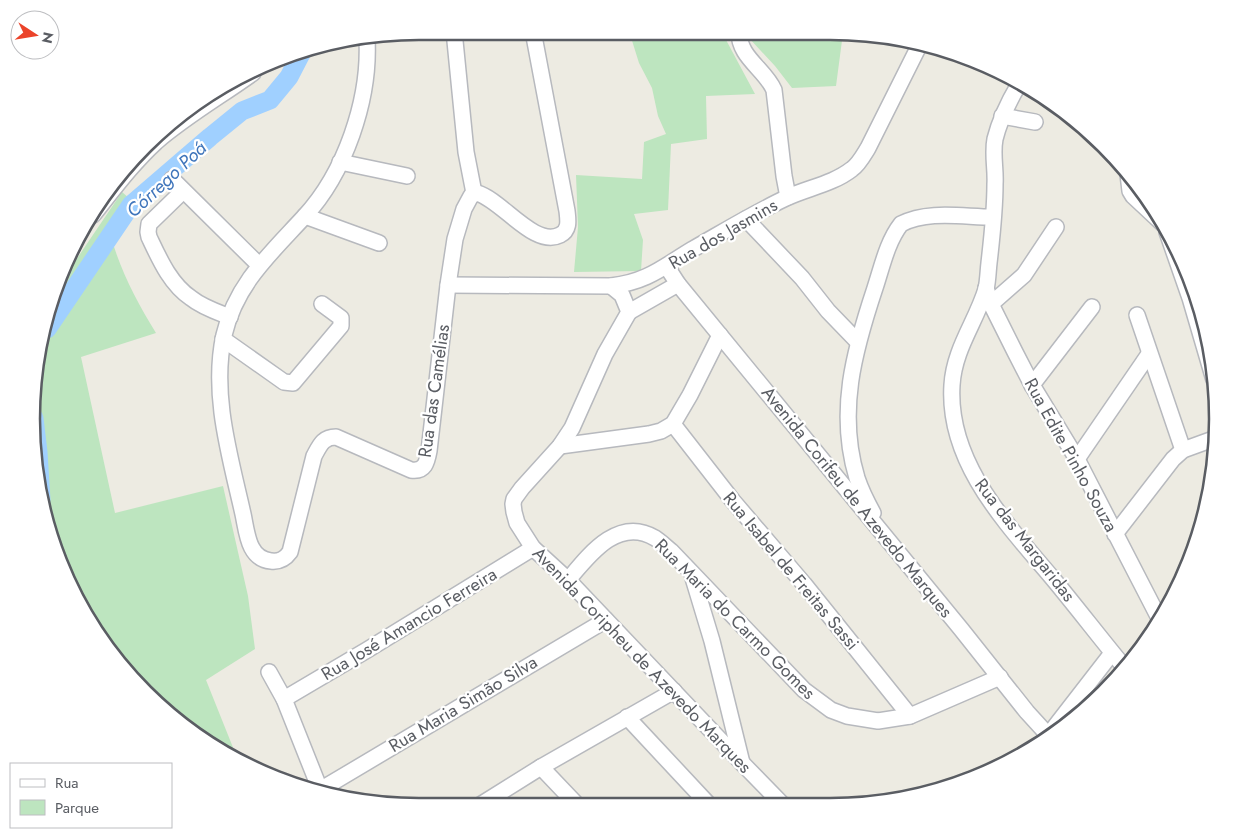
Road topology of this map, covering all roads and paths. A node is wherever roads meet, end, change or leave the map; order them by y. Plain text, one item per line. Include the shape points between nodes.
1 (455, 40) edge
2 (535, 40) edge
3 (740, 40) edge
4 (367, 43) edge
5 (917, 50) edge
6 (1016, 89) edge
7 (1002, 116) junction
8 (1035, 122) dead end
9 (340, 162) junction
10 (407, 176) dead end
11 (172, 179) dead end
12 (1129, 186) edge
13 (183, 191) junction
14 (474, 193) junction
15 (788, 197) junction
16 (1143, 206) edge
17 (305, 216) junction
18 (993, 217) junction
19 (746, 218) junction
20 (1056, 227) dead end
21 (379, 243) dead end
22 (259, 265) junction
23 (667, 267) junction
24 (678, 284) junction
25 (448, 286) junction
26 (610, 286) junction
27 (986, 288) junction
28 (322, 304) dead end
29 (991, 304) junction
30 (1092, 307) dead end
31 (628, 312) junction
32 (1137, 315) dead end
33 (230, 317) junction
34 (720, 335) junction
35 (224, 339) junction
36 (857, 341) junction
37 (1149, 354) junction
38 (1032, 385) junction
39 (673, 424) junction
40 (1208, 441) edge
41 (560, 446) junction
42 (1182, 450) junction
43 (1077, 459) junction
44 (880, 531) junction
45 (1115, 534) junction
46 (533, 548) junction
47 (692, 574) junction
48 (568, 580) junction
49 (1156, 612) edge
50 (606, 620) junction
51 (1112, 654) junction
52 (1120, 662) edge
53 (269, 672) dead end
54 (1000, 677) junction
55 (674, 691) junction
56 (284, 699) junction
57 (910, 716) junction
58 (627, 717) junction
59 (1060, 720) edge
60 (1042, 733) edge
61 (743, 764) junction
62 (541, 767) junction
63 (318, 784) edge
64 (328, 787) edge
65 (491, 798) edge
66 (570, 798) edge
67 (703, 798) edge
68 (776, 798) edge

1 - 14 street via 466,152
2 - 14 street via 568,227 562,234 551,238 540,236 489,198
3 - 15 street via 745,54 774,90
4 - 9 street, Rua das Camélias via 364,91 358,119
5 - 15 street, Rua dos Jasmins via 860,161 852,170
6 - 7 street, Rua das Margaridas
7 - 8 street
7 - 18 street, Rua das Margaridas via 993,150
9 - 10 street
9 - 17 street, Rua das Camélias
11 - 13 street
12 - 16 street via 1133,196
13 - 22 street
13 - 33 street via 149,224 149,237 180,289 197,303
14 - 25 street, Rua das Camélias via 464,209
15 - 19 street, Rua dos Jasmins
17 - 21 street
17 - 22 street, Rua das Camélias
18 - 27 street, Rua das Margaridas
18 - 36 street via 928,216 901,224 890,245
19 - 23 street, Rua dos Jasmins
19 - 36 street
20 - 29 street via 1024,275
22 - 33 street, Rua das Camélias
23 - 24 street, Avenida Corifeu de Azevedo Marques
23 - 26 street, Rua dos Jasmins via 644,279
24 - 31 street
24 - 34 street, Avenida Corifeu de Azevedo Marques
25 - 26 street, Rua dos Jasmins
25 - 35 street, Rua das Camélias via 425,466 418,471 412,470 336,437 324,440 314,456 293,544 286,558 281,560 258,557 248,536 219,387
26 - 31 street via 622,295
27 - 29 street, Rua Edite Pinho Souza
27 - 51 street, Rua das Margaridas via 955,363 952,384 951,406 963,451 977,481 1007,523
28 - 35 street via 341,318 341,326 292,383 284,382
29 - 38 street, Rua Edite Pinho Souza
30 - 38 street
31 - 41 street
32 - 37 street
33 - 35 street, Rua das Camélias
34 - 39 street
34 - 44 street, Avenida Corifeu de Azevedo Marques
36 - 44 street via 849,394 849,435 857,479
37 - 42 street
37 - 43 street
38 - 43 street, Rua Edite Pinho Souza
39 - 41 street via 650,434
39 - 57 street, Rua Isabel de Freitas Sassi via 732,501 804,584
40 - 42 street
41 - 46 street, Avenida Coripheu de Azevedo Marques via 522,488 513,504 517,523
42 - 45 street
43 - 45 street, Rua Edite Pinho Souza
44 - 54 street, Avenida Corifeu de Azevedo Marques
45 - 49 street, Rua Edite Pinho Souza
46 - 48 street, Avenida Coripheu de Azevedo Marques
46 - 56 street, Rua José Amancio Ferreira
47 - 48 street, Rua Maria do Carmo Gomes via 654,538 633,532 607,539
47 - 57 street, Rua Maria do Carmo Gomes via 804,690 831,710 854,718 878,721
47 - 61 street
48 - 50 street, Avenida Coripheu de Azevedo Marques
50 - 55 street, Avenida Coripheu de Azevedo Marques
50 - 64 street, Rua Maria Simão Silva
51 - 52 street, Rua das Margaridas
51 - 59 street
53 - 56 street
54 - 57 street, Rua Maria do Carmo Gomes
54 - 60 street, Avenida Corifeu de Azevedo Marques
55 - 58 street
55 - 61 street, Avenida Coripheu de Azevedo Marques
56 - 63 street
58 - 62 street
58 - 67 street
61 - 68 street, Avenida Coripheu de Azevedo Marques
62 - 65 street
62 - 66 street

